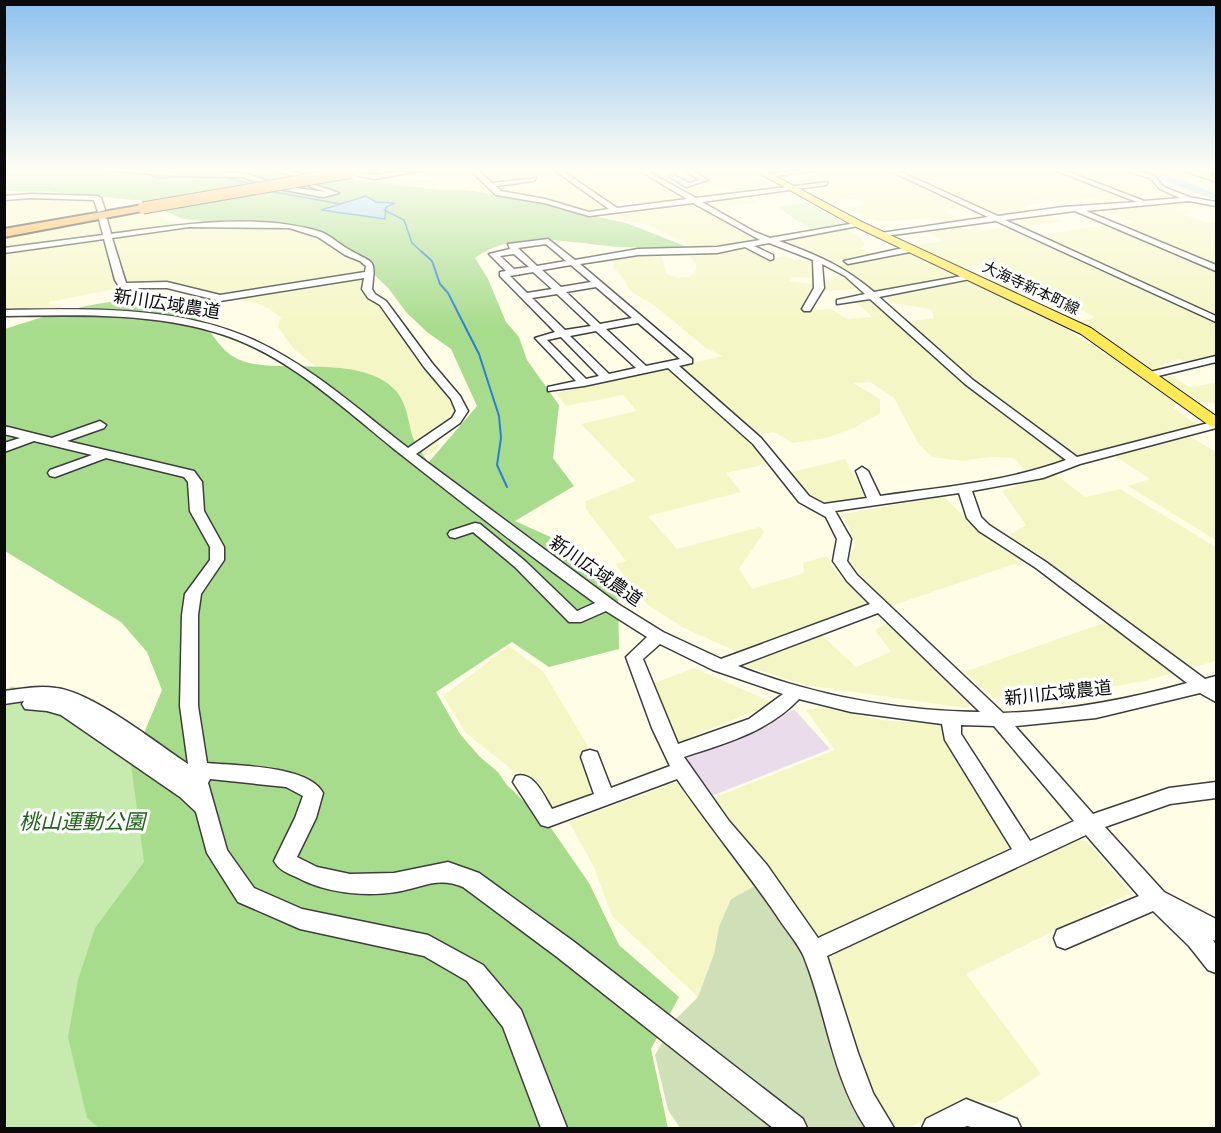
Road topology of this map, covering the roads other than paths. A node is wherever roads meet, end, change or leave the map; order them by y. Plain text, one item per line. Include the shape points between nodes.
1 (49, 222) edge
2 (53, 222) edge
3 (104, 222) edge
4 (731, 222) edge
5 (854, 222) edge
6 (978, 222) edge
7 (1005, 222) edge
8 (1106, 222) edge
9 (858, 224) junction
10 (4, 230) edge
11 (881, 235) junction
12 (109, 236) junction
13 (769, 240) junction
14 (747, 244) junction
15 (912, 249) junction
16 (4, 251) edge
17 (516, 251) junction
18 (770, 257) dead end
19 (817, 259) junction
20 (848, 261) dead end
21 (574, 264) junction
22 (1216, 268) edge
23 (536, 269) junction
24 (512, 272) junction
25 (370, 274) junction
26 (970, 276) junction
27 (598, 284) junction
28 (558, 291) junction
29 (525, 296) junction
30 (872, 297) junction
31 (840, 302) dead end
32 (807, 309) dead end
33 (4, 313) edge
34 (1216, 319) edge
35 (639, 320) junction
36 (598, 328) junction
37 (562, 334) junction
38 (1215, 360) edge
39 (671, 365) junction
40 (644, 370) junction
41 (1150, 375) junction
42 (607, 378) junction
43 (584, 383) junction
44 (552, 389) dead end
45 (1216, 423) edge
46 (100, 425) dead end
47 (4, 430) edge
48 (33, 437) junction
49 (52, 442) junction
50 (4, 448) edge
51 (410, 453) junction
52 (105, 454) junction
53 (1075, 461) junction
54 (862, 471) dead end
55 (55, 473) dead end
56 (965, 489) junction
57 (875, 501) junction
58 (821, 509) junction
59 (455, 534) dead end
60 (608, 604) junction
61 (881, 606) junction
62 (658, 636) junction
63 (719, 666) junction
64 (1212, 688) edge
65 (796, 692) junction
66 (4, 698) edge
67 (4, 707) edge
68 (951, 717) junction
69 (999, 720) junction
70 (590, 757) dead end
71 (677, 762) junction
72 (199, 770) junction
73 (523, 782) dead end
74 (1216, 790) edge
75 (605, 798) junction
76 (203, 806) junction
77 (1089, 824) junction
78 (1026, 853) junction
79 (1156, 899) junction
80 (1216, 931) edge
81 (1065, 938) dead end
82 (814, 951) junction
83 (1216, 962) edge
84 (554, 1128) edge
85 (795, 1128) edge
86 (880, 1128) edge
87 (935, 1128) edge
88 (1008, 1128) edge

1 - 10 highway
2 - 10 highway
3 - 12 street
4 - 13 street
5 - 9 main road, 大海寺新本町線
6 - 11 street
7 - 34 street
8 - 22 street
9 - 11 main road, 大海寺新本町線
9 - 13 street
11 - 15 main road, 大海寺新本町線
12 - 16 street
12 - 25 street via 189,225 297,227 321,235 363,260 370,266
12 - 25 street via 123,286 167,285 220,298
13 - 14 street
13 - 19 street
14 - 18 street
14 - 21 street via 701,251 638,252
15 - 20 street
15 - 26 main road, 大海寺新本町線
17 - 21 street via 511,246 548,241
17 - 23 street
17 - 24 street via 493,254
19 - 30 street via 848,274
19 - 32 street via 819,288
21 - 23 street
21 - 27 street
23 - 24 street
23 - 28 street
24 - 29 street via 503,274
25 - 51 street via 367,289 371,297 383,303 462,411 456,420
26 - 30 street
26 - 41 main road, 大海寺新本町線 via 1086,331
27 - 28 street
27 - 35 street
28 - 29 street
28 - 36 street
29 - 37 street
30 - 31 street
30 - 53 street via 970,383
33 - 51 street, 新川広域農道 via 107,314 162,319 225,333 293,365
35 - 36 street
35 - 39 street via 688,361
36 - 37 street
36 - 40 street
37 - 42 street
37 - 43 street via 540,338
38 - 41 street
39 - 40 street
39 - 58 street via 757,441 804,499
40 - 42 street
41 - 45 main road, 大海寺新本町線
42 - 43 street
43 - 44 street
45 - 53 street
46 - 49 street
47 - 48 street
48 - 49 street
48 - 50 street
49 - 52 street
51 - 60 street, 新川広域農道
52 - 55 street
52 - 72 street via 189,474 195,482 197,511 217,547 217,560 193,594 190,615 189,706
53 - 56 street via 1038,475
54 - 57 street
56 - 57 street
56 - 64 street via 974,518 984,528
57 - 58 street
58 - 61 street via 832,515 844,539 840,561
59 - 60 street via 475,527 520,564 574,618
60 - 62 street, 新川広域農道
61 - 63 street
61 - 69 street
62 - 63 street, 新川広域農道
62 - 71 street via 634,657
63 - 65 street, 新川広域農道
64 - 69 street, 新川広域農道 via 1057,717
65 - 68 street, 新川広域農道 via 880,709
65 - 71 street via 783,708 761,722
66 - 76 street via 56,694 79,701 197,780
67 - 76 street via 47,704 67,710 187,791
68 - 69 street, 新川広域農道
68 - 78 street via 952,735
69 - 77 street
70 - 75 street
71 - 75 street
71 - 82 street
72 - 76 street
72 - 85 street via 286,779 313,793 312,807 285,861 313,876 350,884 394,883 448,871 471,880
73 - 75 street via 548,819
74 - 77 street via 1169,796
76 - 84 street via 218,853 246,895 300,919 428,946 475,973 512,1019
77 - 78 street
77 - 79 street
78 - 82 street
79 - 80 street
79 - 81 street
79 - 83 street
82 - 86 street via 845,1053 863,1101
87 - 88 street via 966,1112

